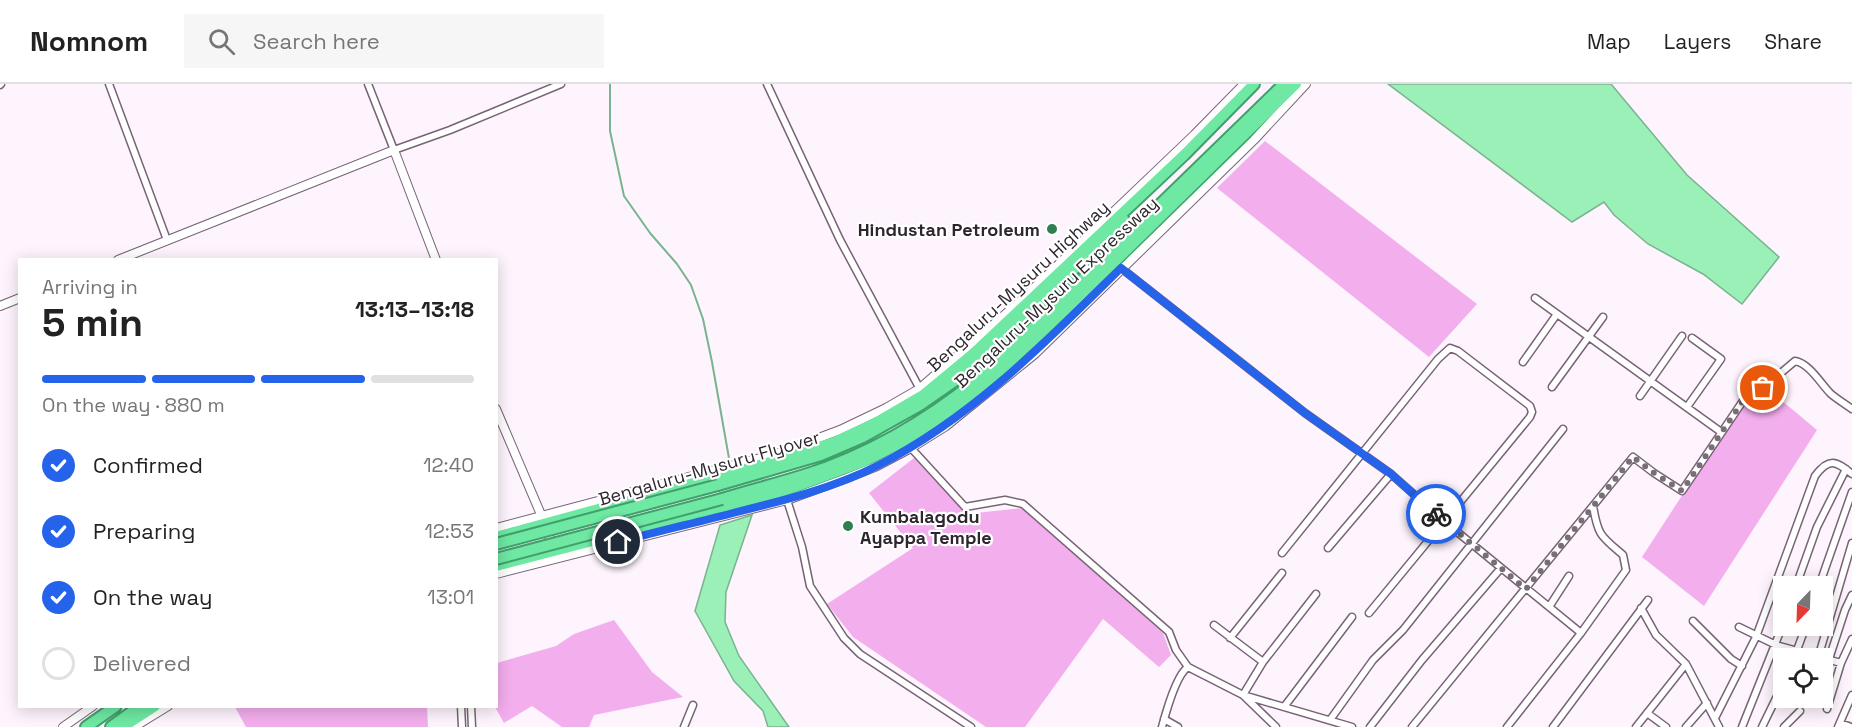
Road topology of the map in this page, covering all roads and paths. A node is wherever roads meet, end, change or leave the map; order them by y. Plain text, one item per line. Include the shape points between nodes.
1 (109, 84) edge
2 (368, 84) edge
3 (561, 84) edge
4 (767, 84) edge
5 (1244, 84) edge
6 (1254, 84) edge
7 (1264, 84) edge
8 (1284, 84) edge
9 (1296, 84) edge
10 (1306, 84) edge
11 (394, 150) junction
12 (167, 240) junction
13 (123, 258) edge
14 (435, 258) edge
15 (1121, 268) junction
16 (1534, 298) dead end
17 (18, 299) edge
18 (0, 306) edge
19 (1557, 314) junction
20 (1603, 317) dead end
21 (1588, 336) junction
22 (1682, 336) dead end
23 (1692, 338) dead end
24 (1523, 362) dead end
25 (1650, 381) junction
26 (1552, 387) dead end
27 (921, 392) junction
28 (1640, 396) dead end
29 (1687, 407) junction
30 (1852, 408) edge
31 (498, 414) edge
32 (1563, 429) dead end
33 (1721, 432) junction
34 (911, 448) junction
35 (1362, 452) junction
36 (1846, 469) junction
37 (1391, 474) junction
38 (1852, 474) edge
39 (1852, 492) edge
40 (787, 500) junction
41 (1593, 506) junction
42 (1849, 507) edge
43 (736, 508) junction
44 (544, 520) junction
45 (1445, 522) junction
46 (498, 528) edge
47 (498, 536) edge
48 (498, 543) edge
49 (1471, 543) junction
50 (1852, 543) edge
51 (1328, 548) dead end
52 (1282, 553) dead end
53 (555, 555) junction
54 (498, 558) edge
55 (498, 566) edge
56 (1501, 567) junction
57 (498, 573) edge
58 (1282, 573) dead end
59 (1569, 576) dead end
60 (1800, 576) edge
61 (1823, 576) edge
62 (1526, 589) junction
63 (1316, 594) dead end
64 (1852, 595) edge
65 (1648, 600) dead end
66 (1549, 607) junction
67 (1641, 608) junction
68 (1369, 613) dead end
69 (1352, 617) dead end
70 (1694, 621) dead end
71 (1214, 625) dead end
72 (1738, 627) dead end
73 (1581, 633) junction
74 (1779, 636) edge
75 (1756, 637) junction
76 (1230, 638) junction
77 (1852, 639) edge
78 (1776, 645) junction
79 (1787, 648) edge
80 (1821, 648) edge
81 (1833, 648) edge
82 (1850, 653) edge
83 (1833, 660) edge
84 (1263, 662) junction
85 (1841, 663) junction
86 (1686, 664) junction
87 (1742, 666) junction
88 (1188, 667) junction
89 (1852, 694) edge
90 (1243, 695) junction
91 (1707, 703) junction
92 (1773, 704) edge
93 (693, 705) dead end
94 (1284, 706) junction
95 (90, 708) edge
96 (102, 708) edge
97 (113, 708) edge
98 (137, 708) edge
99 (151, 708) edge
100 (165, 708) edge
101 (461, 708) edge
102 (471, 708) edge
103 (1827, 709) dead end
104 (1800, 711) dead end
105 (1647, 713) junction
106 (1715, 718) junction
107 (1164, 719) junction
108 (1330, 720) junction
109 (1839, 725) edge
110 (969, 726) edge
111 (63, 727) edge
112 (75, 727) edge
113 (86, 727) edge
114 (111, 727) edge
115 (123, 727) edge
116 (134, 727) edge
117 (462, 727) edge
118 (472, 727) edge
119 (684, 727) edge
120 (1162, 727) edge
121 (1178, 727) edge
122 (1276, 727) edge
123 (1352, 727) edge
124 (1370, 727) edge
125 (1412, 727) edge
126 (1507, 727) edge
127 (1554, 727) edge
128 (1636, 727) edge
129 (1666, 727) edge
130 (1686, 727) edge
131 (1719, 727) edge
132 (1742, 727) edge
133 (1762, 727) edge
134 (1785, 727) edge
135 (1851, 727) edge

1 - 12 street
2 - 11 street
3 - 11 street
4 - 27 street via 840,240
5 - 27 street
6 - 27 highway, Bengaluru-Mysuru Highway via 975,352
7 - 48 highway, Bengaluru-Mysuru Flyover, bridge via 989,352 902,417 842,447 799,462
8 - 54 highway, Bengaluru-Mysuru Flyover, bridge via 999,362 909,429 804,476
9 - 43 highway, Bengaluru-Mysuru Expressway via 1042,333 954,409 866,461
10 - 15 street, Bengaluru-Mysuru Expressway via 1254,140
11 - 12 street
11 - 14 street
12 - 13 street
15 - 34 street, Bengaluru-Mysuru Expressway via 1035,354 946,426
15 - 35 street via 1305,413
16 - 19 street
17 - 18 street
19 - 21 street
19 - 24 street
20 - 21 street
21 - 25 street
21 - 26 street
22 - 25 street
23 - 29 street via 1721,359
25 - 28 street
25 - 29 street
27 - 44 highway, Bengaluru-Mysuru Highway via 875,423 832,443
29 - 33 street
30 - 33 street via 1795,361 1763,388 1749,392
31 - 44 street
32 - 49 street
33 - 41 street via 1682,491 1633,457
34 - 40 street, Bengaluru-Mysuru Expressway via 857,474
34 - 88 street via 965,507 1005,500 1023,504 1169,632
35 - 37 street
35 - 45 street via 1450,348 1530,406 1530,417
35 - 52 street
36 - 38 street
36 - 60 street via 1817,527
36 - 75 street via 1830,462 1815,476
37 - 45 street
37 - 51 street
39 - 42 street
40 - 43 street, Bengaluru-Mysuru Expressway
40 - 110 street via 810,586 844,638 868,659
41 - 62 street
41 - 73 street via 1600,536 1623,555 1626,570
42 - 61 street
43 - 53 highway, Bengaluru-Mysuru Expressway
44 - 46 street
44 - 47 highway, Bengaluru-Mysuru Highway
44 - 53 street
45 - 49 street
45 - 68 street
49 - 56 street
49 - 108 street via 1403,630 1373,660
50 - 80 street
53 - 55 highway, Bengaluru-Mysuru Expressway
53 - 57 street, Bengaluru-Mysuru Expressway
56 - 62 street
56 - 124 street
58 - 76 street
59 - 66 street
62 - 66 street
62 - 125 street
63 - 84 street
64 - 81 street
65 - 67 street
66 - 73 street
67 - 86 street via 1656,635
67 - 127 street
69 - 94 street
70 - 87 street
71 - 76 street
72 - 75 street
73 - 126 street
74 - 78 street
75 - 78 street
75 - 87 street
76 - 84 street
77 - 82 street
78 - 79 street
78 - 132 street
82 - 85 street
83 - 85 street
84 - 90 street
85 - 103 street
86 - 91 street
86 - 105 street
87 - 106 street
88 - 90 street
88 - 107 street via 1180,677
89 - 109 street
90 - 94 street
90 - 122 street
91 - 106 street
91 - 130 street
92 - 133 street
93 - 119 street
94 - 108 street
95 - 111 street
96 - 112 highway
97 - 113 highway
98 - 114 highway
99 - 115 highway
100 - 116 street
101 - 117 street
102 - 118 street
104 - 134 street
105 - 128 street
105 - 129 street
106 - 131 street
107 - 120 street
107 - 121 street
108 - 123 street
109 - 135 street

